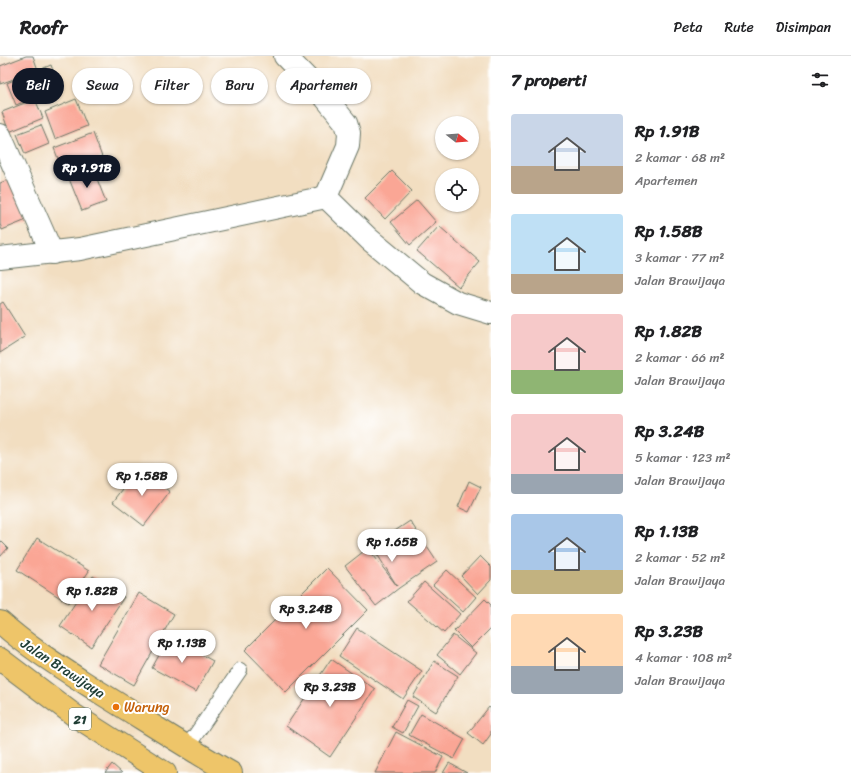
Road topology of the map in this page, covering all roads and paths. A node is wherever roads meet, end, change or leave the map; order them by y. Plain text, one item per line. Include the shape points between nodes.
1 (285, 56) edge
2 (0, 135) edge
3 (326, 197) junction
4 (52, 253) junction
5 (0, 258) edge
6 (491, 313) edge
7 (0, 622) edge
8 (0, 659) edge
9 (240, 670) dead end
10 (185, 746) junction
11 (165, 773) edge
12 (231, 773) edge

1 - 3 street via 324,96 346,123 349,133 348,146
2 - 4 street
3 - 4 street
3 - 6 street via 369,239 422,283 458,303
4 - 5 street
7 - 10 highway, Jalan Brawijaya / 21 via 24,643
8 - 11 highway, Jalan Brawijaya / 21 via 74,715
9 - 10 lane via 194,737
10 - 12 highway, Jalan Brawijaya / 21

